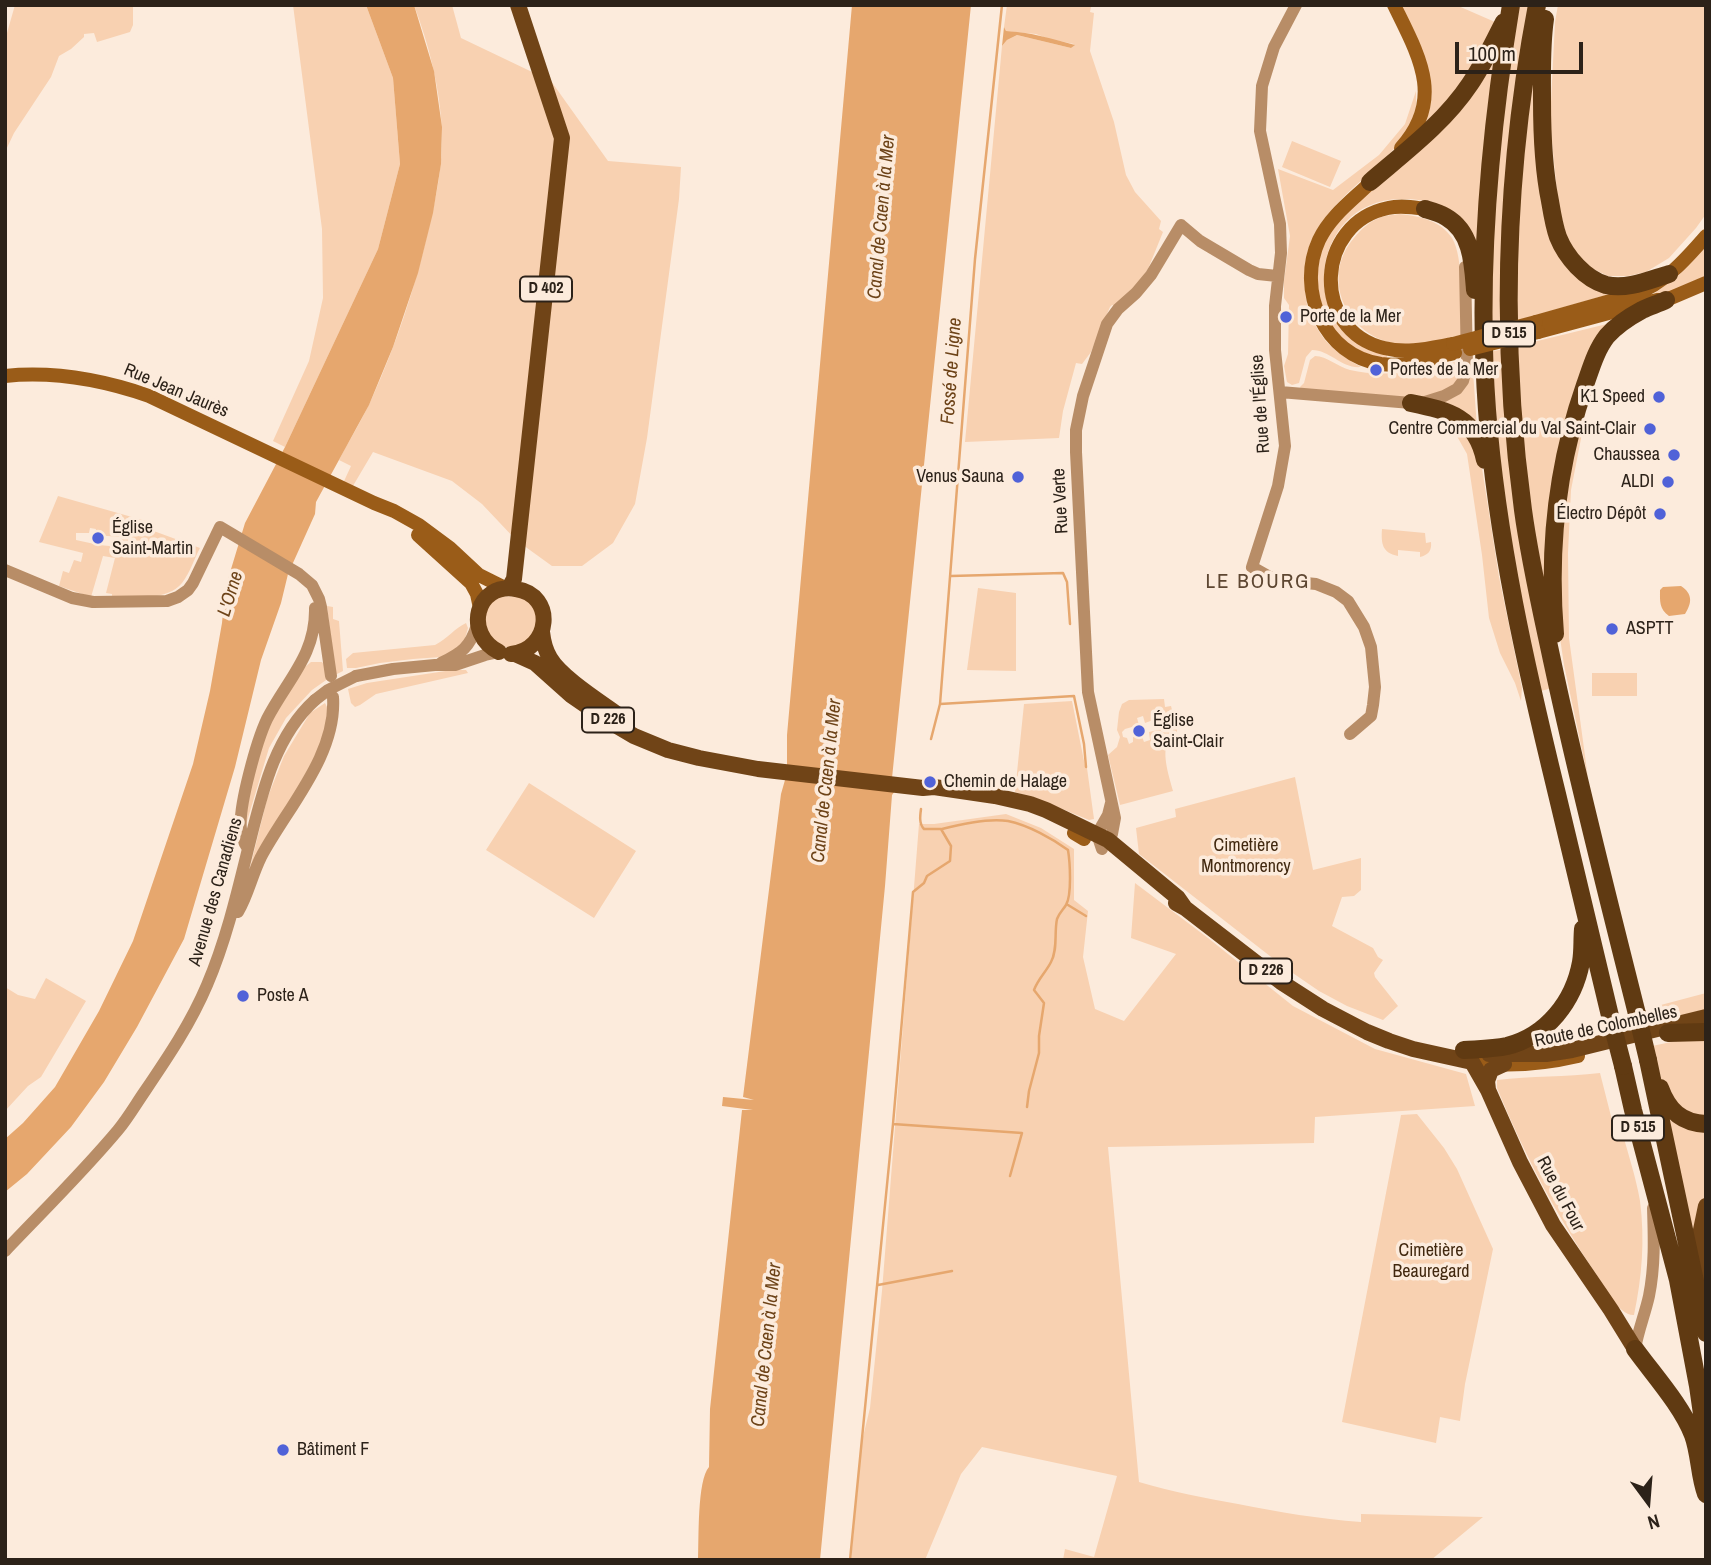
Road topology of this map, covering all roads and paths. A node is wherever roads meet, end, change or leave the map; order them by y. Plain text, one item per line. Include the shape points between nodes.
1 (518, 5) edge
2 (1296, 5) edge
3 (1394, 5) edge
4 (1538, 5) edge
5 (1548, 5) edge
6 (1510, 9) edge
7 (1370, 183) junction
8 (1425, 209) junction
9 (1706, 225) edge
10 (1703, 239) edge
11 (1669, 274) junction
12 (1278, 276) junction
13 (1706, 283) edge
14 (1666, 300) junction
15 (1537, 327) junction
16 (1454, 348) junction
17 (1485, 355) junction
18 (5, 376) edge
19 (1280, 392) junction
20 (1411, 403) junction
21 (1494, 478) junction
22 (374, 503) junction
23 (5, 570) edge
24 (512, 586) junction
25 (314, 590) junction
26 (478, 616) junction
27 (542, 632) junction
28 (506, 653) junction
29 (1552, 662) junction
30 (435, 665) junction
31 (331, 676) dead end
32 (332, 697) dead end
33 (1350, 734) dead end
34 (714, 760) junction
35 (923, 788) junction
36 (1094, 839) junction
37 (248, 849) junction
38 (1586, 915) junction
39 (229, 923) junction
40 (1706, 1017) edge
41 (1706, 1025) edge
42 (1706, 1032) edge
43 (1668, 1033) junction
44 (1468, 1056) junction
45 (1504, 1064) junction
46 (1652, 1079) junction
47 (1488, 1090) junction
48 (1706, 1124) edge
49 (1654, 1190) junction
50 (1706, 1206) edge
51 (5, 1251) edge
52 (1698, 1290) junction
53 (1611, 1310) junction
54 (1706, 1333) edge
55 (1637, 1335) junction
56 (1706, 1442) edge
57 (1706, 1494) edge

1 - 24 main road, D 402 via 562,138
2 - 12 street, Rue de l'Église via 1273,47 1262,86 1261,131 1280,224
3 - 7 main road via 1420,60 1424,104 1413,132
4 - 29 highway, D 515 via 1516,149 1509,244 1509,358 1523,508
5 - 11 highway via 1542,48 1543,148 1552,217 1560,240 1571,259 1595,281 1632,285
6 - 7 highway via 1456,103
6 - 17 highway, D 515 via 1489,181
7 - 16 main road via 1331,219 1318,242 1311,282 1320,319 1339,344 1368,361 1403,365
8 - 16 main road via 1390,207 1353,226 1334,254 1333,298 1348,325 1372,344 1404,351
8 - 17 highway via 1445,216 1465,235
8 - 20 street via 1452,230 1463,254 1467,365 1463,381 1454,391
9 - 10 street
10 - 11 main road
11 - 15 main road via 1642,292
12 - 19 street, Rue de l'Église via 1275,350
12 - 36 street, Rue Verte via 1249,270 1181,225 1151,275 1107,324 1083,396 1076,452 1088,692 1111,803
13 - 14 main road
14 - 15 main road
14 - 29 highway via 1630,317 1606,337 1579,403 1565,454 1555,525 1556,648
15 - 16 main road, bridge
17 - 21 highway, D 515
18 - 22 main road, Rue Jean Jaurès via 53,375 149,396
19 - 20 street
19 - 33 street, Rue de l'Église via 1285,446 1278,486 1252,567 1275,580 1316,583 1335,592 1348,601 1364,626 1375,687 1371,716
20 - 21 highway via 1447,411 1465,422 1479,440 1486,468
21 - 38 highway, D 515 via 1524,655
22 - 24 main road via 419,525 479,575
22 - 26 main road via 467,579 476,591
23 - 25 street via 93,603 167,601 188,590 220,527 291,568
24 - 26 main road via 490,595
24 - 27 main road via 540,606
25 - 31 street via 321,607
25 - 37 street via 316,623 311,643 266,721 252,766 240,825
26 - 28 main road via 484,641
26 - 30 street, Avenue des Canadiens via 472,639 463,651
27 - 28 main road via 524,652
27 - 34 main road, D 226 via 551,661 582,689 637,726
28 - 30 street, Avenue des Canadiens
28 - 34 main road, D 226 via 535,663 583,704 634,736
29 - 46 highway, D 515, bridge
30 - 37 street, Avenue des Canadiens, bridge via 356,676 315,700 281,745
32 - 39 street via 328,740
34 - 35 main road, Route de Colombelles / D 226
35 - 36 main road, Route de Colombelles / D 226 via 1012,807
35 - 36 main road, Route de Colombelles / D 226 via 1030,804
36 - 44 main road, Route de Colombelles / D 226 via 1316,1005 1354,1024
37 - 39 street, Avenue des Canadiens
38 - 44 highway via 1577,977 1569,998 1549,1023 1513,1044
38 - 49 highway, D 515, bridge
39 - 51 street, Avenue des Canadiens via 201,998 120,1129
40 - 44 main road, Route de Colombelles / D 226 via 1572,1050
41 - 43 main road, Route de Colombelles / D 226
42 - 43 highway
43 - 45 main road, Route de Colombelles / D 226 via 1561,1060
44 - 45 main road, Route de Colombelles / D 226
44 - 47 main road, Rue du Four
45 - 47 main road via 1488,1074
46 - 48 highway via 1674,1112
46 - 52 highway, D 515
47 - 53 main road, Rue du Four via 1550,1221
49 - 55 street via 1654,1267
49 - 56 highway, D 515 via 1678,1280
50 - 52 main road
52 - 54 highway, D 515
53 - 55 main road, Rue du Four
53 - 55 street, Rue du Four
55 - 57 highway via 1691,1430

